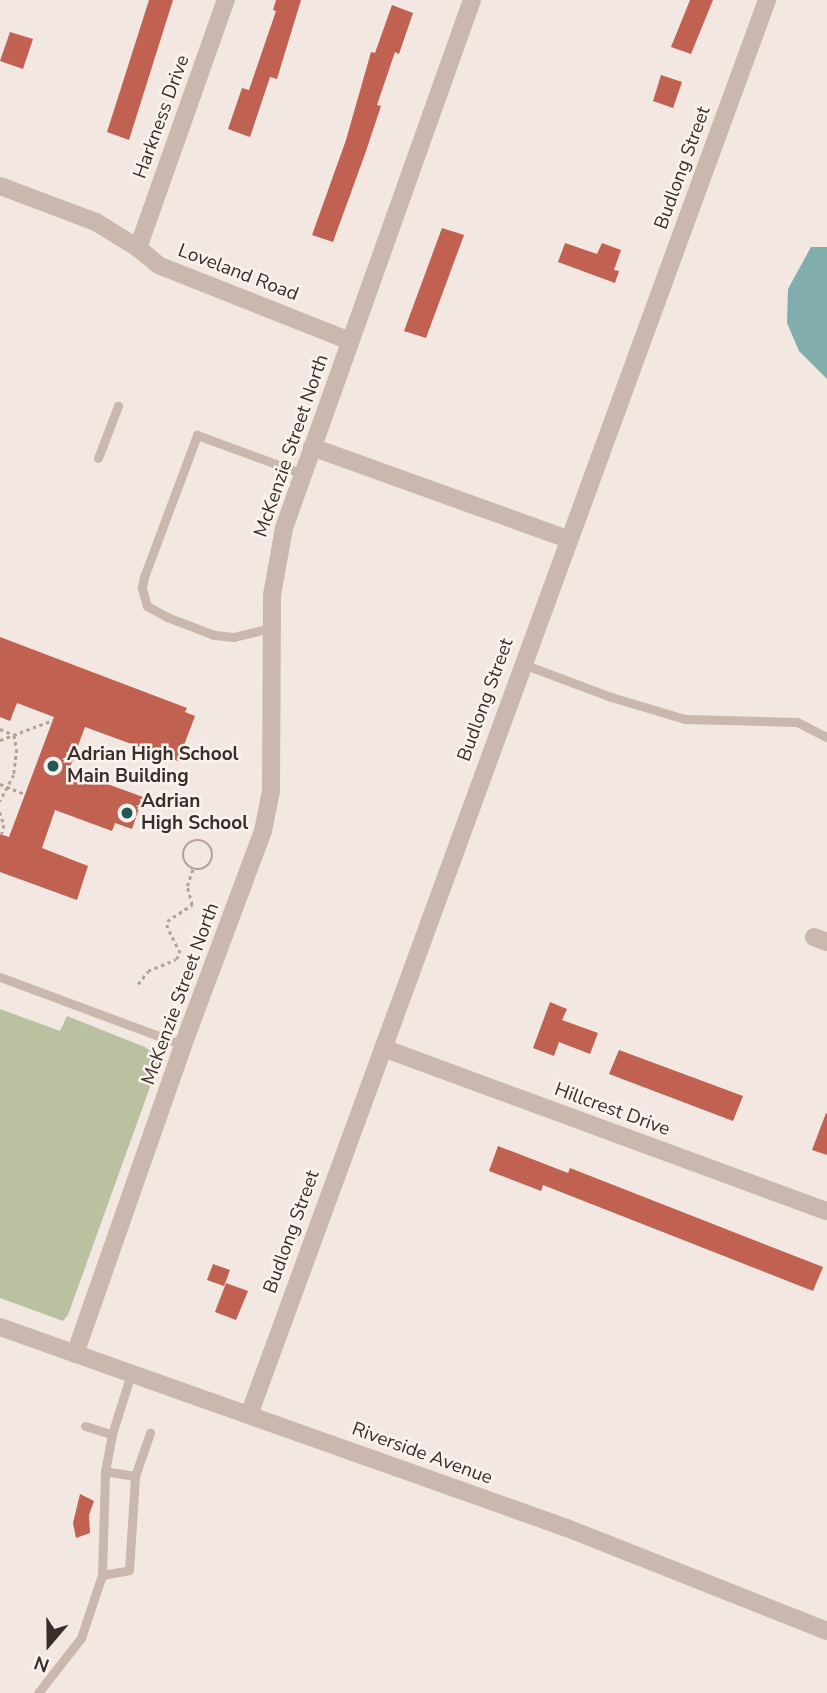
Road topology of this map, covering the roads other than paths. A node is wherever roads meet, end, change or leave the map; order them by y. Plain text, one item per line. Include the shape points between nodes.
1 (226, 0) edge
2 (472, 0) edge
3 (767, 0) edge
4 (0, 186) edge
5 (138, 248) junction
6 (350, 341) junction
7 (118, 406) dead end
8 (312, 447) junction
9 (98, 458) dead end
10 (303, 474) junction
11 (568, 539) junction
12 (270, 628) junction
13 (521, 664) junction
14 (827, 737) edge
15 (0, 977) edge
16 (183, 1045) junction
17 (383, 1048) junction
18 (827, 1211) edge
19 (0, 1326) edge
20 (75, 1354) junction
21 (131, 1374) junction
22 (249, 1415) junction
23 (85, 1426) dead end
24 (150, 1433) dead end
25 (112, 1434) junction
26 (105, 1471) junction
27 (135, 1476) junction
28 (102, 1575) junction
29 (827, 1631) edge
30 (38, 1693) edge

1 - 5 street, Harkness Drive
2 - 6 street, McKenzie Street North
3 - 11 street, Budlong Street
4 - 5 street, Loveland Road via 96,222
5 - 6 street, Loveland Road via 158,265
6 - 8 street, McKenzie Street North
7 - 9 lane
8 - 10 street, McKenzie Street North
8 - 11 street
10 - 12 street, McKenzie Street North via 277,558
10 - 12 lane via 197,435 144,577 147,606 215,635 234,637
11 - 13 street, Budlong Street
12 - 16 street, McKenzie Street North via 271,791 252,862
13 - 14 lane via 685,719 797,722
13 - 17 street, Budlong Street
15 - 16 lane
16 - 20 street, McKenzie Street North
17 - 18 street, Hillcrest Drive
17 - 22 street, Budlong Street
19 - 20 street, Riverside Avenue
20 - 21 street, Riverside Avenue
21 - 22 street, Riverside Avenue
21 - 25 lane
22 - 29 street, Riverside Avenue via 567,1528
23 - 25 lane
24 - 27 lane
25 - 26 lane
26 - 27 lane
26 - 28 lane
27 - 28 lane via 129,1570
28 - 30 lane via 81,1638

